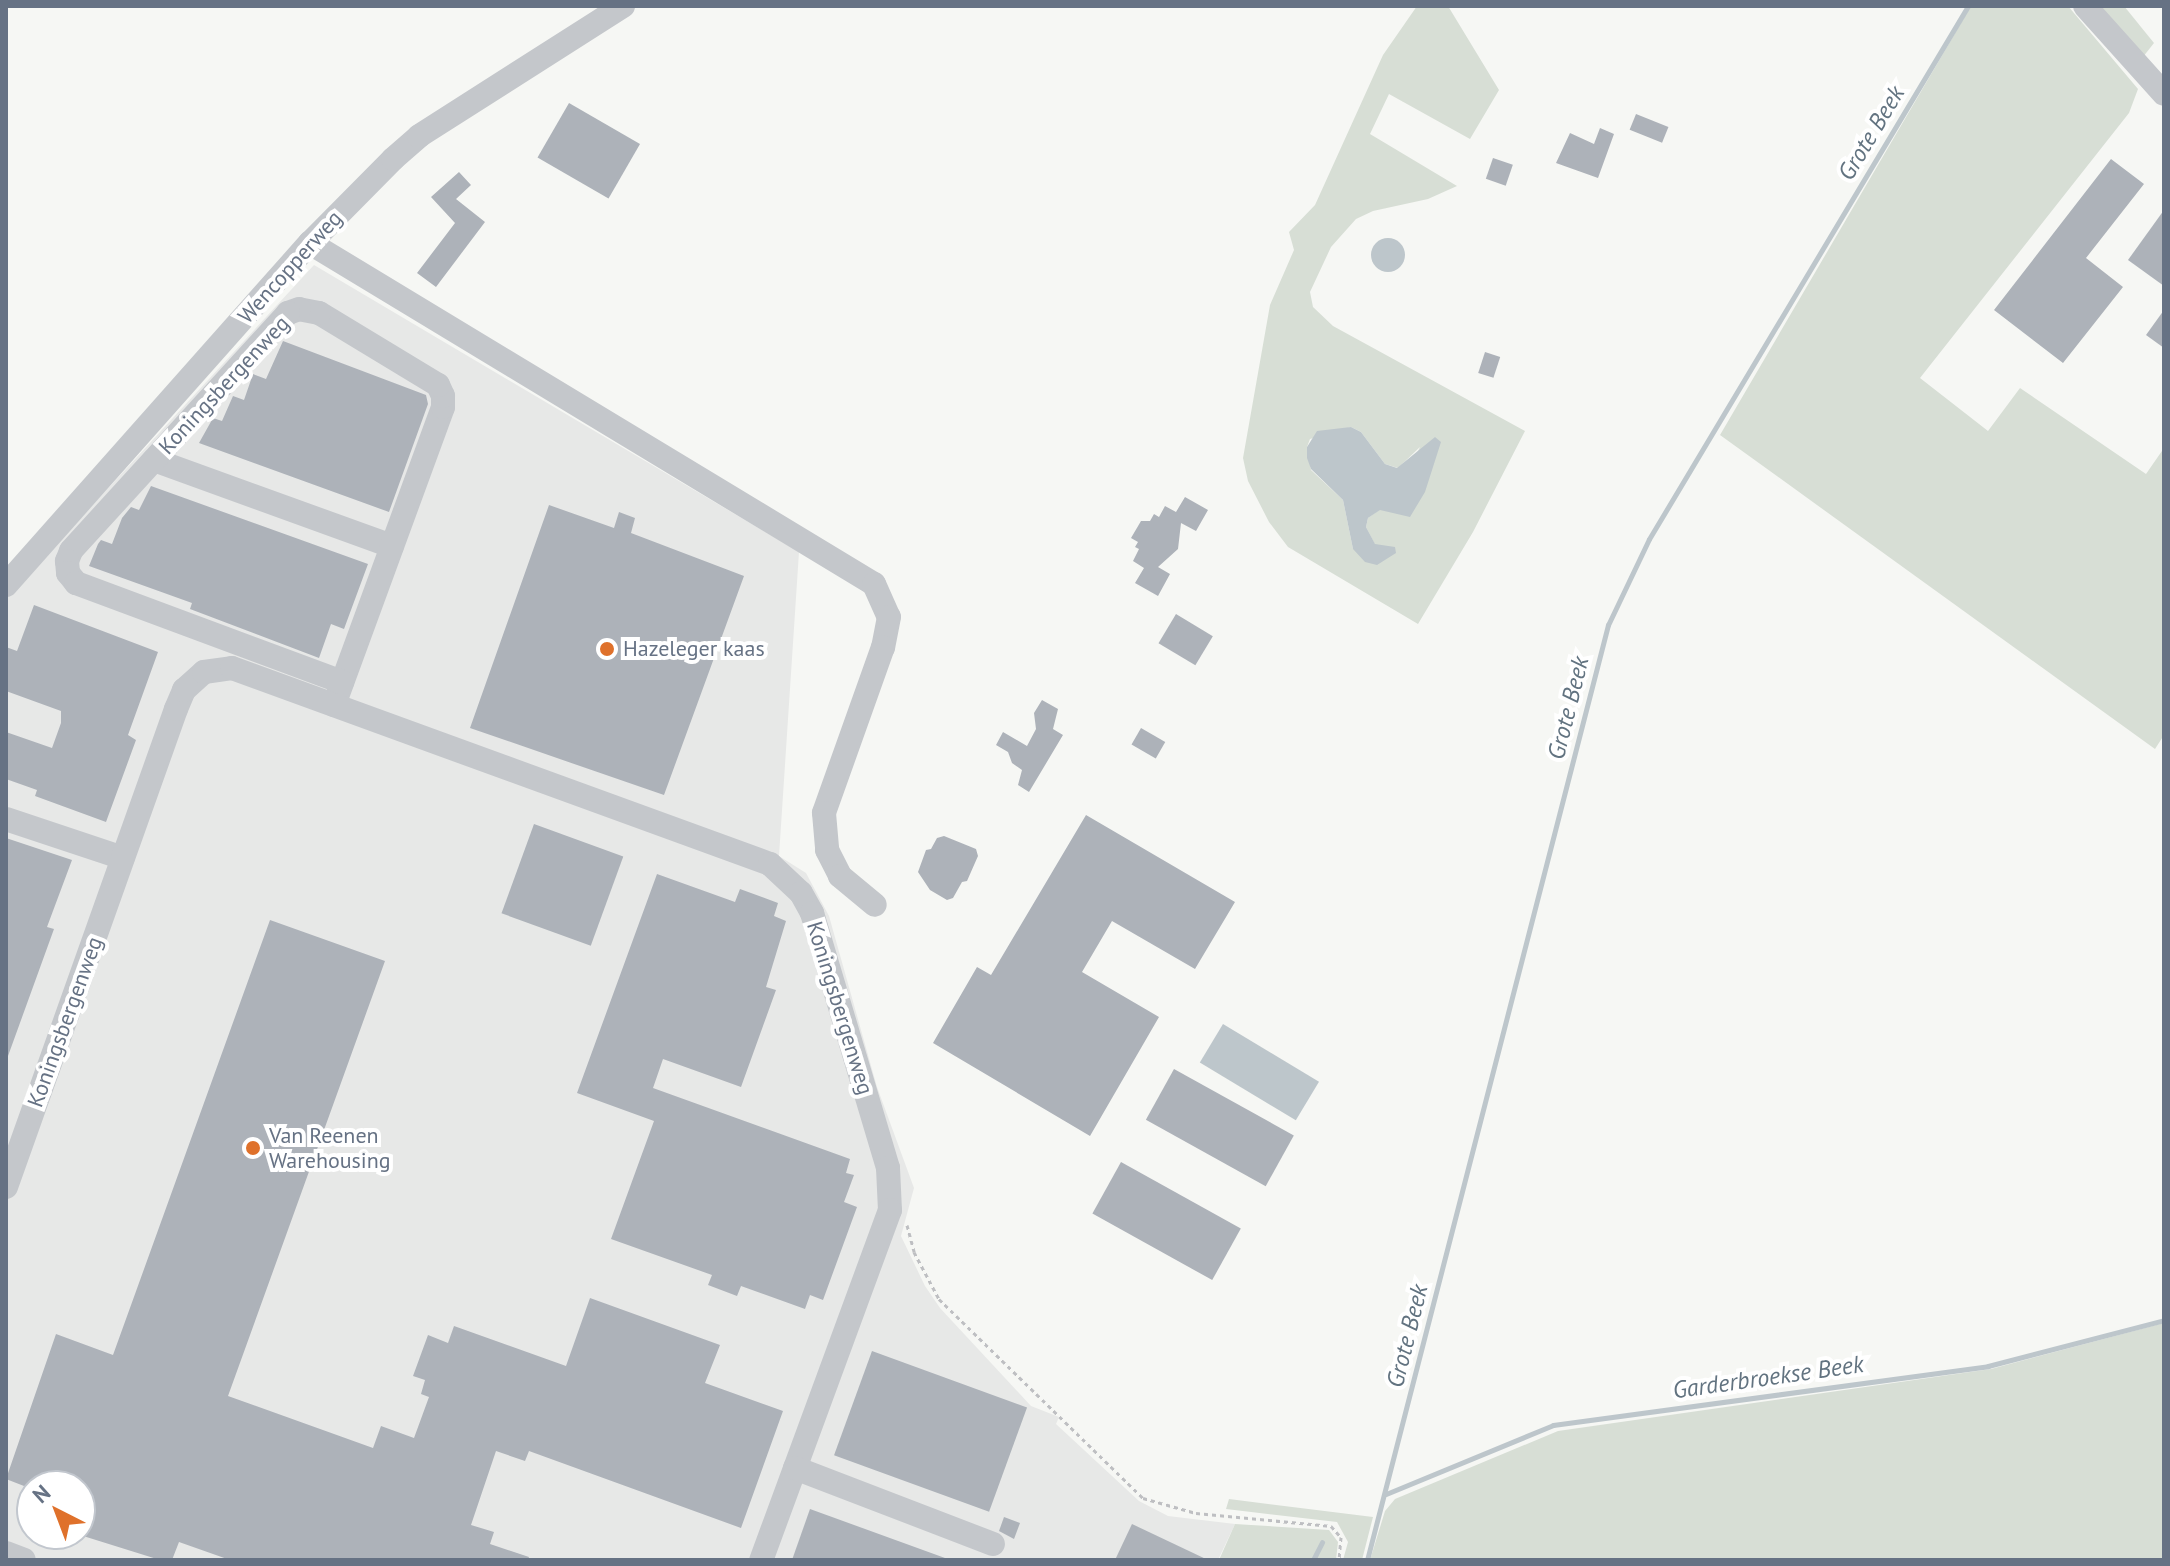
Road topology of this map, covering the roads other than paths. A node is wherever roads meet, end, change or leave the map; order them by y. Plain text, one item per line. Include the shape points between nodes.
1 (623, 6) edge
2 (2085, 6) edge
3 (2164, 94) edge
4 (310, 243) junction
5 (154, 460) junction
6 (392, 546) junction
7 (6, 585) edge
8 (338, 693) junction
9 (6, 819) edge
10 (123, 858) junction
11 (840, 876) junction
12 (801, 893) junction
13 (875, 905) dead end
14 (6, 1187) edge
15 (795, 1468) junction
16 (993, 1544) dead end
17 (6, 1553) edge
18 (24, 1560) edge
19 (761, 1560) edge

1 - 4 street, Wencopperweg via 419,136
2 - 3 street
4 - 7 street, Wencopperweg
4 - 11 street via 874,584 889,617 883,647 824,813 827,850
5 - 6 street, Koningsbergenweg
5 - 6 street, Koningsbergenweg via 288,313 308,308 426,377 443,396
5 - 8 street, Koningsbergenweg via 71,551 68,573 76,583
6 - 8 street, Koningsbergenweg
8 - 10 street, Koningsbergenweg via 232,668 204,672 192,681 176,709
8 - 12 street, Koningsbergenweg via 770,864
9 - 10 street
10 - 14 street, Koningsbergenweg
11 - 12 street
11 - 13 street
12 - 15 street, Koningsbergenweg via 888,1168 890,1201
15 - 16 street
15 - 19 street, Koningsbergenweg
17 - 18 street

